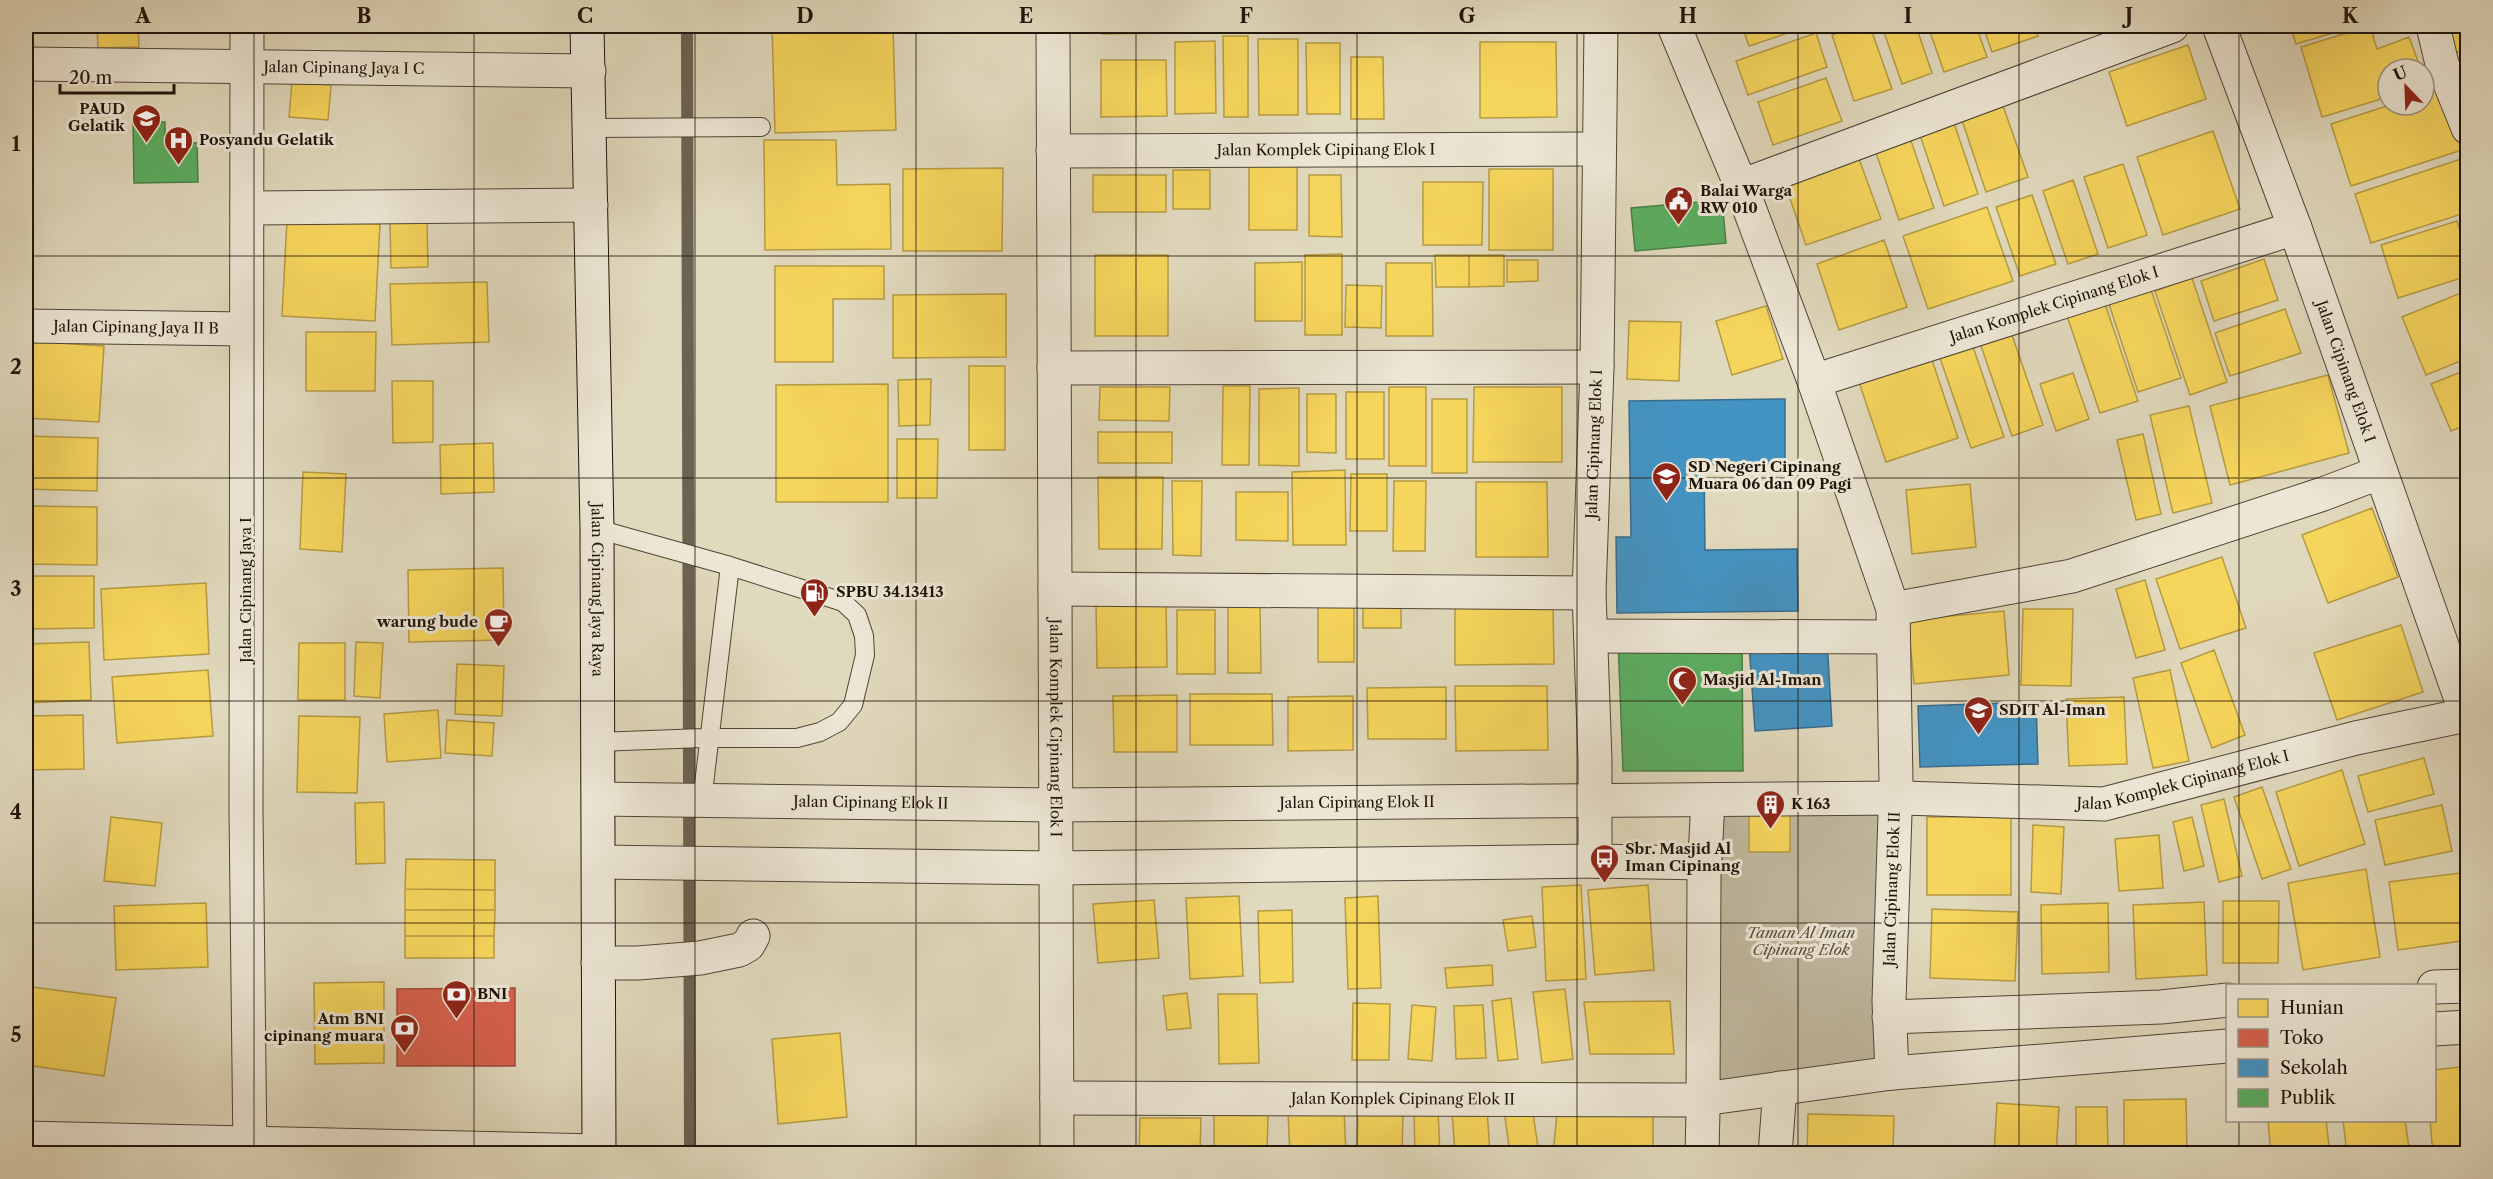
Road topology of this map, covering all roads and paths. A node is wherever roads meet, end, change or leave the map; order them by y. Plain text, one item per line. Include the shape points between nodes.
1 (247, 26) edge
2 (587, 26) edge
3 (1053, 26) edge
4 (1601, 26) edge
5 (1674, 26) edge
6 (2172, 26) edge
7 (2219, 26) edge
8 (2433, 26) edge
9 (26, 64) edge
10 (246, 67) junction
11 (589, 71) junction
12 (761, 126) dead end
13 (590, 128) junction
14 (2468, 128) edge
15 (1598, 149) junction
16 (1053, 151) junction
17 (1741, 186) junction
18 (591, 205) junction
19 (247, 208) junction
20 (2295, 228) junction
21 (26, 326) edge
22 (246, 329) junction
23 (1597, 367) junction
24 (1054, 368) junction
25 (1815, 381) junction
26 (2381, 472) junction
27 (597, 529) junction
28 (730, 566) junction
29 (1055, 589) junction
30 (1589, 592) junction
31 (1893, 623) junction
32 (1591, 636) junction
33 (2467, 717) edge
34 (707, 738) junction
35 (597, 742) junction
36 (610, 798) junction
37 (1896, 798) junction
38 (1594, 800) junction
39 (1708, 800) junction
40 (697, 801) junction
41 (1055, 805) junction
42 (1595, 861) junction
43 (606, 862) junction
44 (1704, 862) junction
45 (1056, 868) junction
46 (753, 936) dead end
47 (598, 963) junction
48 (2468, 986) edge
49 (2436, 987) edge
50 (2226, 1000) edge
51 (1889, 1017) junction
52 (2468, 1027) edge
53 (2436, 1029) edge
54 (2226, 1046) edge
55 (1892, 1073) junction
56 (1780, 1088) junction
57 (1057, 1098) junction
58 (1702, 1102) junction
59 (26, 1138) edge
60 (250, 1148) edge
61 (599, 1152) edge
62 (1057, 1154) edge
63 (1702, 1154) edge
64 (1775, 1154) edge

1 - 10 street, Jalan Cipinang Jaya I
2 - 11 street, Jalan Cipinang Jaya Raya
3 - 16 street, Jalan Komplek Cipinang Elok I
4 - 15 street, Jalan Cipinang Elok I
5 - 17 street
6 - 17 street
7 - 20 street, Jalan Cipinang Elok I
8 - 14 street via 2442,64
9 - 10 street, Jalan Cipinang Jaya I C
10 - 11 street, Jalan Cipinang Jaya I C
10 - 19 street, Jalan Cipinang Jaya I
11 - 13 street, Jalan Cipinang Jaya Raya
12 - 13 lane
13 - 18 street, Jalan Cipinang Jaya Raya
15 - 16 street, Jalan Komplek Cipinang Elok I
15 - 23 street, Jalan Cipinang Elok I
16 - 24 street, Jalan Komplek Cipinang Elok I
17 - 25 street
18 - 19 street
18 - 27 street, Jalan Cipinang Jaya Raya
19 - 22 street, Jalan Cipinang Jaya I
20 - 25 street, Jalan Komplek Cipinang Elok I
20 - 26 street, Jalan Cipinang Elok I
21 - 22 street, Jalan Cipinang Jaya II B
22 - 60 street, Jalan Cipinang Jaya I
23 - 24 street
23 - 30 street, Jalan Cipinang Elok I
24 - 29 street, Jalan Komplek Cipinang Elok I
25 - 31 street
26 - 31 street via 2072,576
26 - 33 street, Jalan Cipinang Elok I
27 - 28 lane
27 - 35 street, Jalan Cipinang Jaya Raya
28 - 34 lane
28 - 34 lane via 843,602 857,615 865,654 853,705 839,722 797,738
29 - 30 street
29 - 41 street, Jalan Komplek Cipinang Elok I
30 - 32 street, Jalan Cipinang Elok I
31 - 32 street
31 - 37 street
32 - 38 street, Jalan Cipinang Elok I
33 - 37 street, Jalan Komplek Cipinang Elok I via 2356,738 2103,804
34 - 35 lane
34 - 40 lane
35 - 36 street, Jalan Cipinang Jaya Raya
36 - 40 street, Jalan Cipinang Elok II
36 - 43 street, Jalan Cipinang Jaya Raya
37 - 39 street, Jalan Cipinang Elok II
37 - 51 street, Jalan Cipinang Elok II
38 - 39 street, Jalan Cipinang Elok II
38 - 41 street, Jalan Cipinang Elok II
38 - 42 street, Jalan Cipinang Elok I
39 - 44 street
40 - 41 street, Jalan Cipinang Elok II
41 - 45 street, Jalan Komplek Cipinang Elok I
42 - 44 street
42 - 45 street
43 - 45 street
43 - 47 street, Jalan Cipinang Jaya Raya
44 - 58 street
45 - 57 street
46 - 47 street via 739,950 700,958
47 - 61 street, Jalan Cipinang Jaya Raya
48 - 49 street
50 - 51 street via 2161,1007
51 - 55 street, Jalan Cipinang Elok II
52 - 53 street
54 - 55 street, Jalan Komplek Cipinang Elok II
55 - 56 street, Jalan Komplek Cipinang Elok II
56 - 58 street, Jalan Komplek Cipinang Elok II
56 - 64 street
57 - 58 street, Jalan Komplek Cipinang Elok II
57 - 62 street
58 - 63 street
59 - 60 street
60 - 61 street

